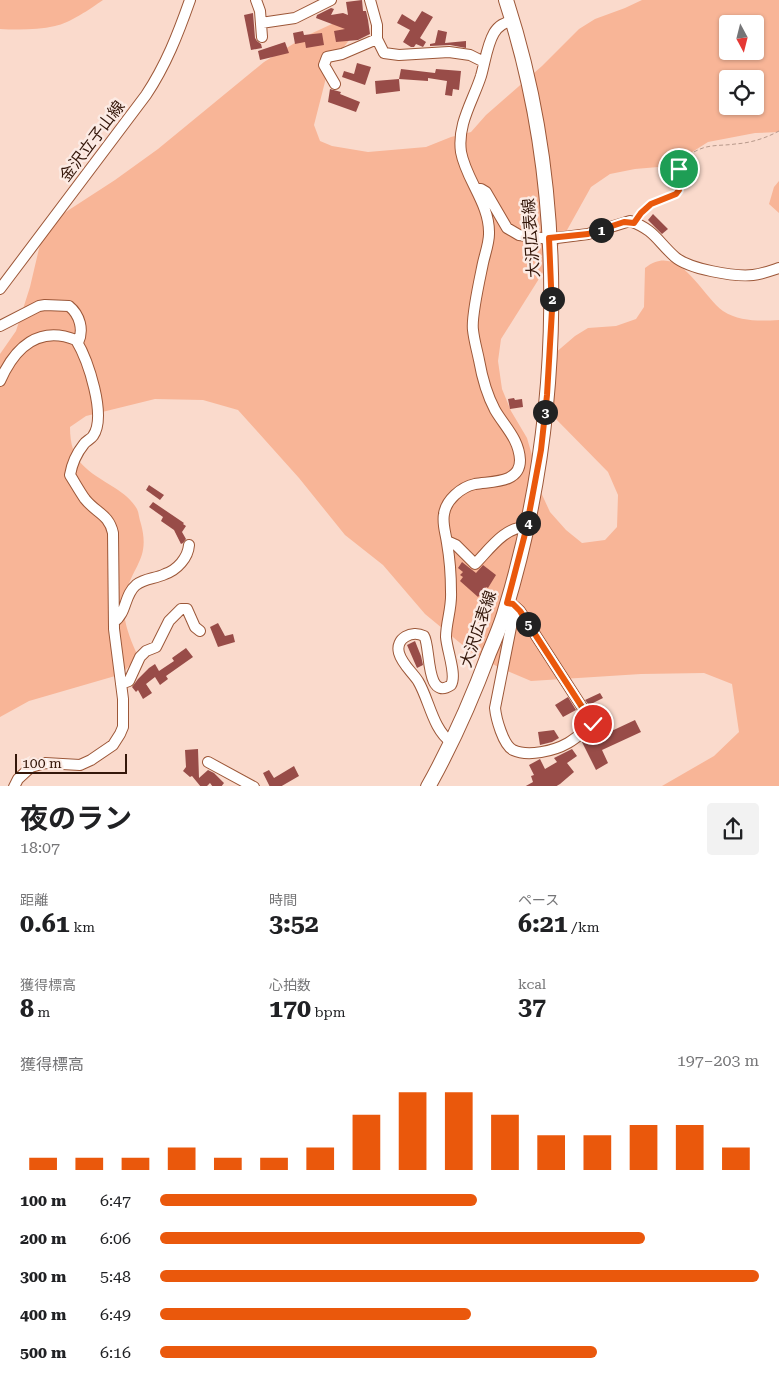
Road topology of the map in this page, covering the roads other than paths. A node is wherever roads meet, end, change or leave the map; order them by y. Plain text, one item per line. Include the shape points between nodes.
1 (190, 0) edge
2 (256, 0) edge
3 (331, 0) edge
4 (370, 0) edge
5 (506, 0) edge
6 (512, 21) junction
7 (261, 23) junction
8 (262, 37) dead end
9 (377, 39) junction
10 (484, 62) junction
11 (335, 84) dead end
12 (476, 189) junction
13 (549, 238) junction
14 (779, 268) edge
15 (0, 288) edge
16 (0, 326) edge
17 (78, 343) junction
18 (0, 381) edge
19 (527, 527) junction
20 (447, 541) junction
21 (189, 545) dead end
22 (512, 605) junction
23 (114, 622) junction
24 (200, 631) dead end
25 (121, 684) junction
26 (451, 742) junction
27 (208, 762) dead end
28 (14, 786) edge
29 (254, 786) edge
30 (428, 786) edge

1 - 15 street, 金沢立子山線 via 160,74
2 - 7 street
3 - 7 street via 294,18
4 - 9 street
5 - 6 main road, 大沢広表線
6 - 10 street via 502,24 494,34
6 - 13 main road, 大沢広表線 via 541,154
7 - 8 street
9 - 10 street via 384,53 399,56 449,52 470,55
9 - 11 street via 327,58 324,65
10 - 12 street via 462,126 460,142
12 - 13 street via 486,192 506,228 519,235
12 - 20 street via 487,215 490,236 472,329 488,397 513,434 520,463 515,474 507,479 474,484 451,499 443,515
13 - 14 street via 588,234 624,222 634,223 650,231 675,257 691,265 749,276
13 - 19 main road, 大沢広表線 via 552,310 547,395
16 - 17 street via 45,304 69,306 80,324
17 - 18 street via 63,335 35,338 14,356
17 - 23 street via 89,366 98,418 93,436 74,458 70,475 86,500 111,524
19 - 20 street via 520,527 504,536 475,564 456,545
19 - 22 main road, 大沢広表線
20 - 26 street via 452,595 446,636 454,676 451,685 438,687 432,679 424,636 410,634 402,639 398,648 419,683 439,728
21 - 23 street via 187,555 167,574 142,581 133,588 122,614
22 - 22 street via 538,638 593,724 568,743 544,753 510,748 496,718 494,708 514,612
22 - 26 main road, 大沢広表線
23 - 25 street
24 - 25 street via 187,609 181,609 169,621 156,647 140,657 129,681
25 - 28 street via 123,728 113,745 80,765 45,763 30,767
26 - 30 main road, 大沢広表線
27 - 29 street

